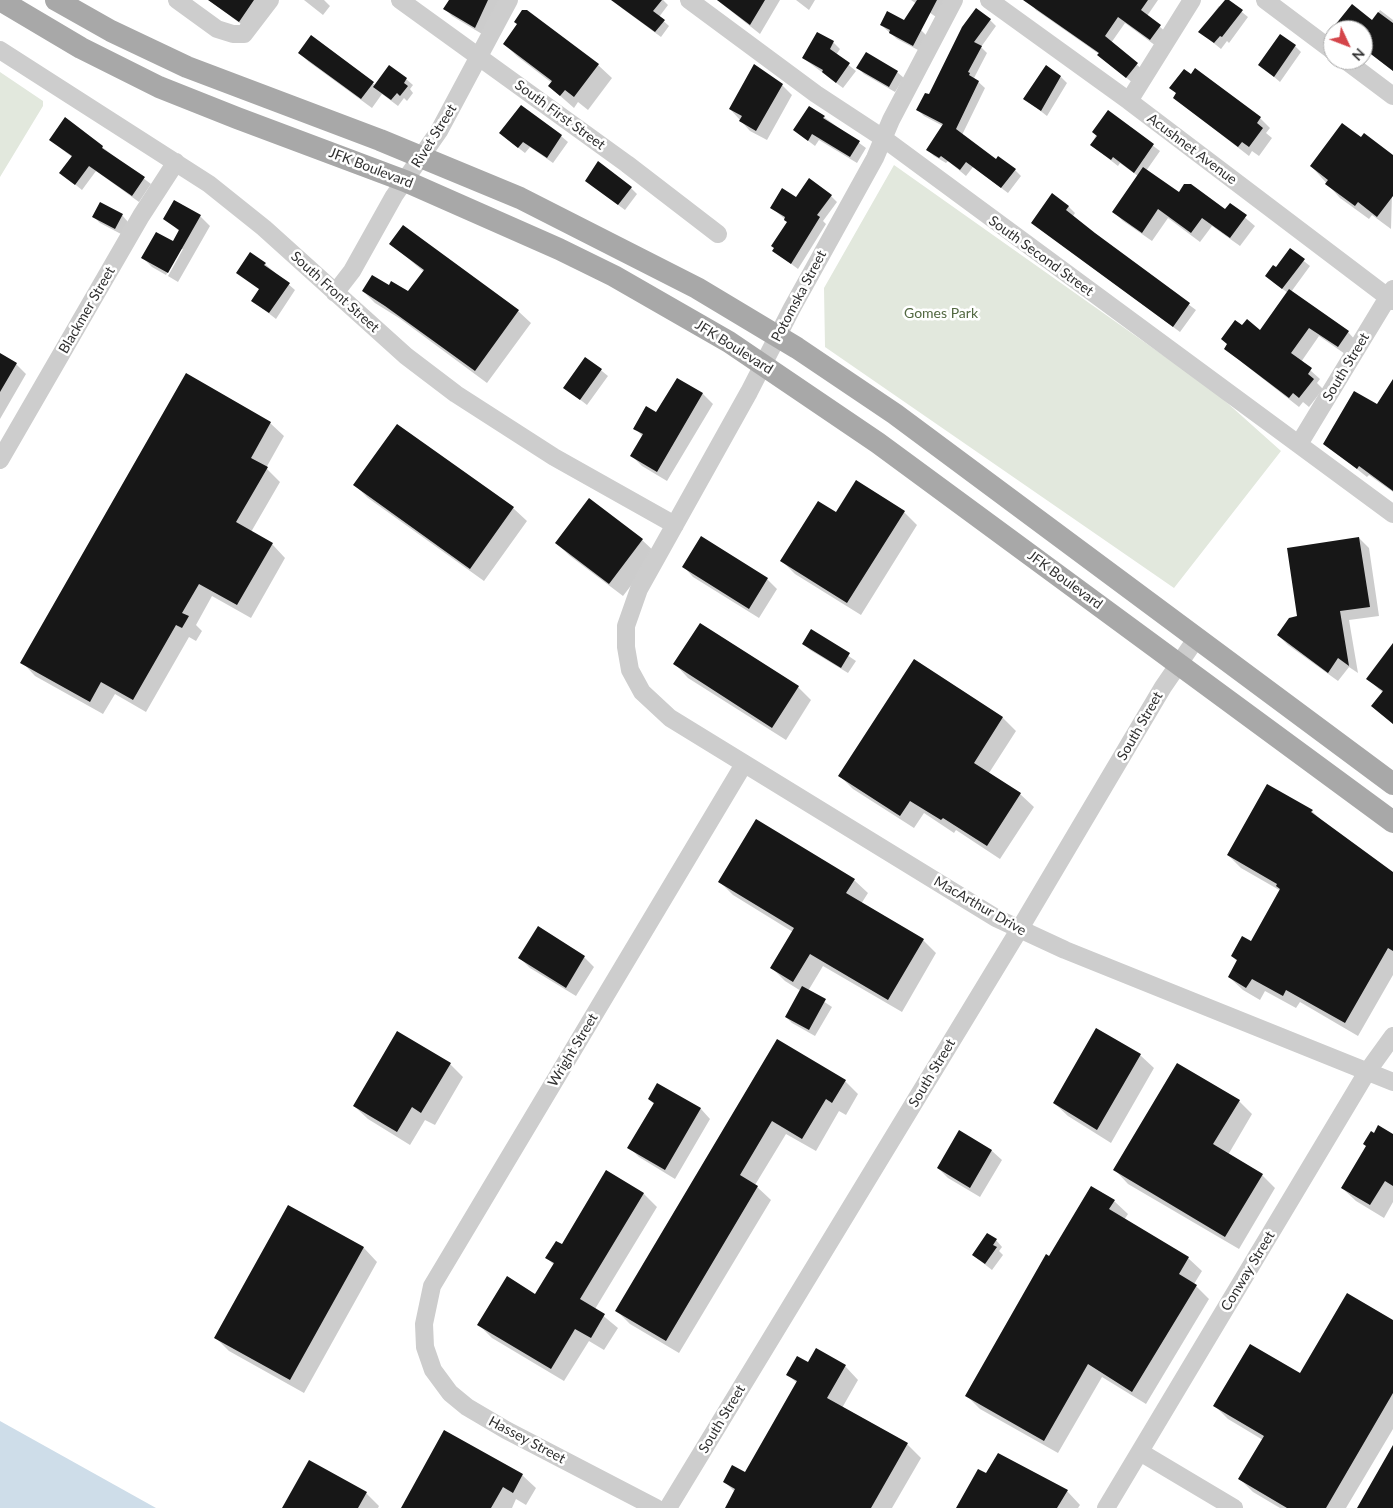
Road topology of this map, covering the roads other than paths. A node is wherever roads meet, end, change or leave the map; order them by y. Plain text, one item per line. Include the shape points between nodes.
1 (0, 0) edge
2 (56, 0) edge
3 (177, 0) edge
4 (270, 0) edge
5 (400, 0) edge
6 (509, 0) edge
7 (688, 0) edge
8 (954, 0) edge
9 (989, 0) edge
10 (1192, 0) edge
11 (1265, 0) edge
12 (1323, 44) edge
13 (0, 50) edge
14 (479, 56) junction
15 (1358, 70) edge
16 (1393, 96) edge
17 (1129, 101) junction
18 (883, 138) junction
19 (422, 157) junction
20 (176, 162) junction
21 (405, 181) junction
22 (718, 234) dead end
23 (335, 293) junction
24 (1391, 295) edge
25 (778, 336) junction
26 (763, 364) junction
27 (1299, 444) junction
28 (0, 460) edge
29 (1393, 514) edge
30 (675, 524) junction
31 (1196, 639) junction
32 (626, 647) joint
33 (1178, 664) junction
34 (744, 764) junction
35 (1393, 784) edge
36 (1393, 822) edge
37 (1019, 930) junction
38 (1393, 1036) edge
39 (1367, 1072) junction
40 (1393, 1082) edge
41 (425, 1344) joint
42 (1140, 1452) junction
43 (656, 1508) edge
44 (668, 1508) edge
45 (1106, 1508) edge
46 (1234, 1508) edge

1 - 21 main road, JFK Boulevard via 82,48 159,87
2 - 19 main road, JFK Boulevard via 187,68
3 - 4 street via 217,29 232,34 244,34
5 - 14 street, South First Street
6 - 14 street, Rivet Street
7 - 18 street, South Second Street via 816,94
8 - 18 street, Potomska Street
9 - 17 street, Acushnet Avenue
10 - 17 street
11 - 12 street
13 - 20 street, South Front Street
14 - 19 street, Rivet Street
14 - 22 street, South First Street
15 - 16 street
17 - 24 street, Acushnet Avenue
18 - 25 street, Potomska Street
18 - 27 street, South Second Street
19 - 21 street, Rivet Street
19 - 25 main road, JFK Boulevard via 520,198 647,261
20 - 23 street, South Front Street via 236,205
20 - 28 street, Blackmer Street via 141,216
21 - 23 street, Rivet Street via 352,271
21 - 26 main road, JFK Boulevard via 506,224 614,276
23 - 30 street, South Front Street via 406,356 471,404 554,457
24 - 27 street, South Street
25 - 26 street, Potomska Street
25 - 31 main road, JFK Boulevard via 895,414
26 - 30 street, Potomska Street
26 - 33 main road, JFK Boulevard via 878,442
27 - 29 street, South Second Street
30 - 32 street, Potomska Street via 633,603 626,626
31 - 33 street, South Street
31 - 35 main road, JFK Boulevard
32 - 34 street, MacArthur Drive via 630,670 649,701 670,718
33 - 36 main road, JFK Boulevard
33 - 37 street, South Street
34 - 37 street, MacArthur Drive
34 - 41 street, Wright Street via 432,1286 424,1324
37 - 39 street, MacArthur Drive
37 - 44 street, South Street
38 - 39 street, Conway Street
39 - 40 street, MacArthur Drive
39 - 42 street, Conway Street
41 - 43 street, Hassey Street via 433,1370 467,1407
42 - 45 street, Conway Street
42 - 46 street

